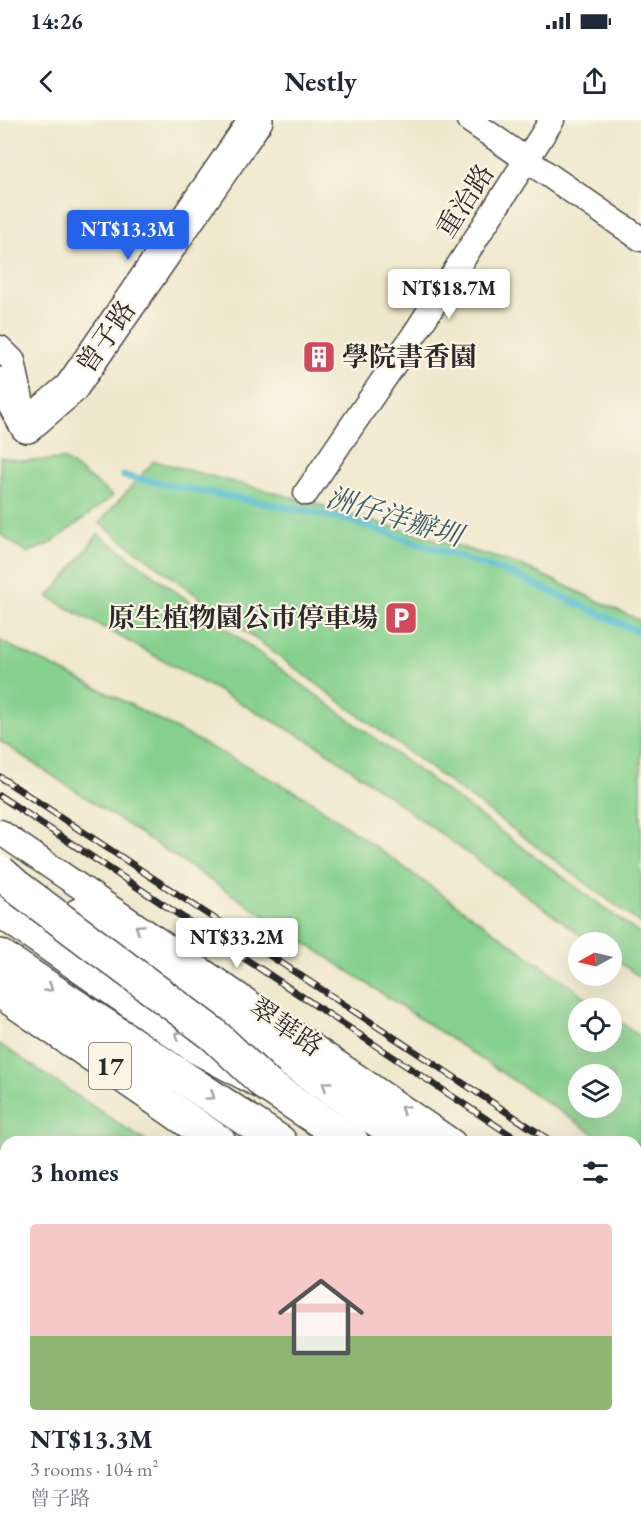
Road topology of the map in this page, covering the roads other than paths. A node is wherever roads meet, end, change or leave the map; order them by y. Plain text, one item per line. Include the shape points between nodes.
1 (255, 120) edge
2 (469, 120) edge
3 (552, 120) edge
4 (527, 162) junction
5 (641, 240) edge
6 (0, 348) edge
7 (0, 384) edge
8 (13, 423) edge
9 (306, 493) dead end
10 (0, 832) edge
11 (0, 874) edge
12 (0, 910) edge
13 (0, 956) edge
14 (6, 997) edge
15 (267, 1085) junction
16 (210, 1136) edge
17 (271, 1136) edge
18 (343, 1136) edge
19 (400, 1136) edge
20 (444, 1136) edge

1 - 8 main road, 曾子路 via 71,388
2 - 4 street
3 - 4 street, 重治路
4 - 5 street
4 - 9 street, 重治路
6 - 8 street via 13,361
7 - 8 main road via 6,389
20 -> 10 street, 翠華路
11 - 15 main road, bridge via 213,1034
19 -> 11 main road, 翠華路 via 62,903
15 -> 12 main road, bridge via 197,1047
13 -> 17 main road
14 - 16 main road, 17
15 - 18 main road

